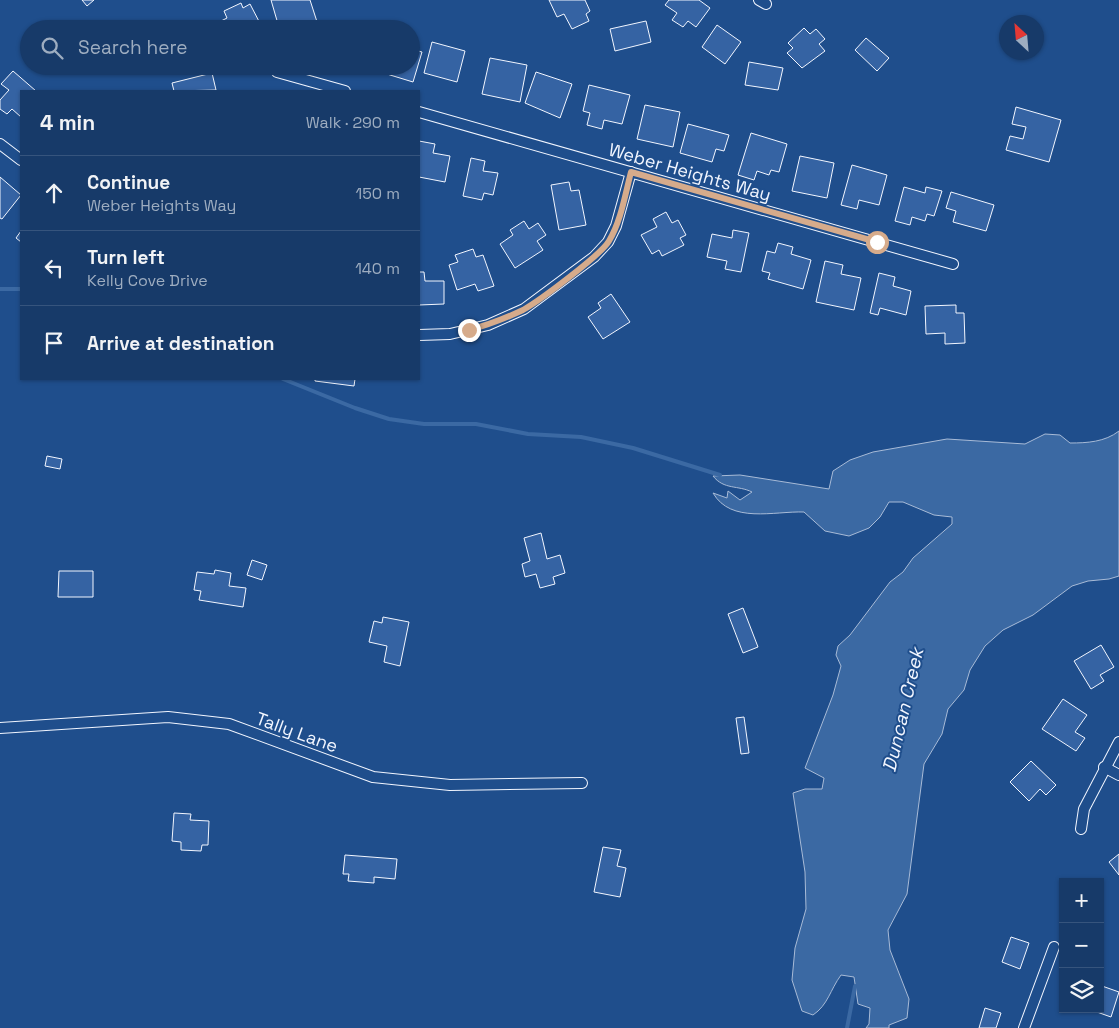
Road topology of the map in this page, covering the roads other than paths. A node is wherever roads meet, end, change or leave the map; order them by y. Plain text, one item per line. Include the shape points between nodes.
1 (287, 75) edge
2 (341, 90) edge
3 (420, 112) edge
4 (0, 144) edge
5 (20, 159) edge
6 (631, 172) junction
7 (953, 264) dead end
8 (420, 335) edge
9 (0, 728) edge
10 (1119, 742) edge
11 (1104, 767) junction
12 (1119, 775) edge
13 (582, 782) dead end
14 (1081, 829) dead end
15 (1054, 947) dead end
16 (1024, 1028) edge

1 - 2 street
3 - 6 street, Weber Heights Way
4 - 5 street
6 - 7 street, Weber Heights Way
6 - 8 street via 616,226 594,258 524,309 488,325 450,334
9 - 13 street, Tally Lane via 168,717 228,724 373,777 450,785
10 - 11 street
11 - 12 street
11 - 14 street via 1084,809
15 - 16 street

